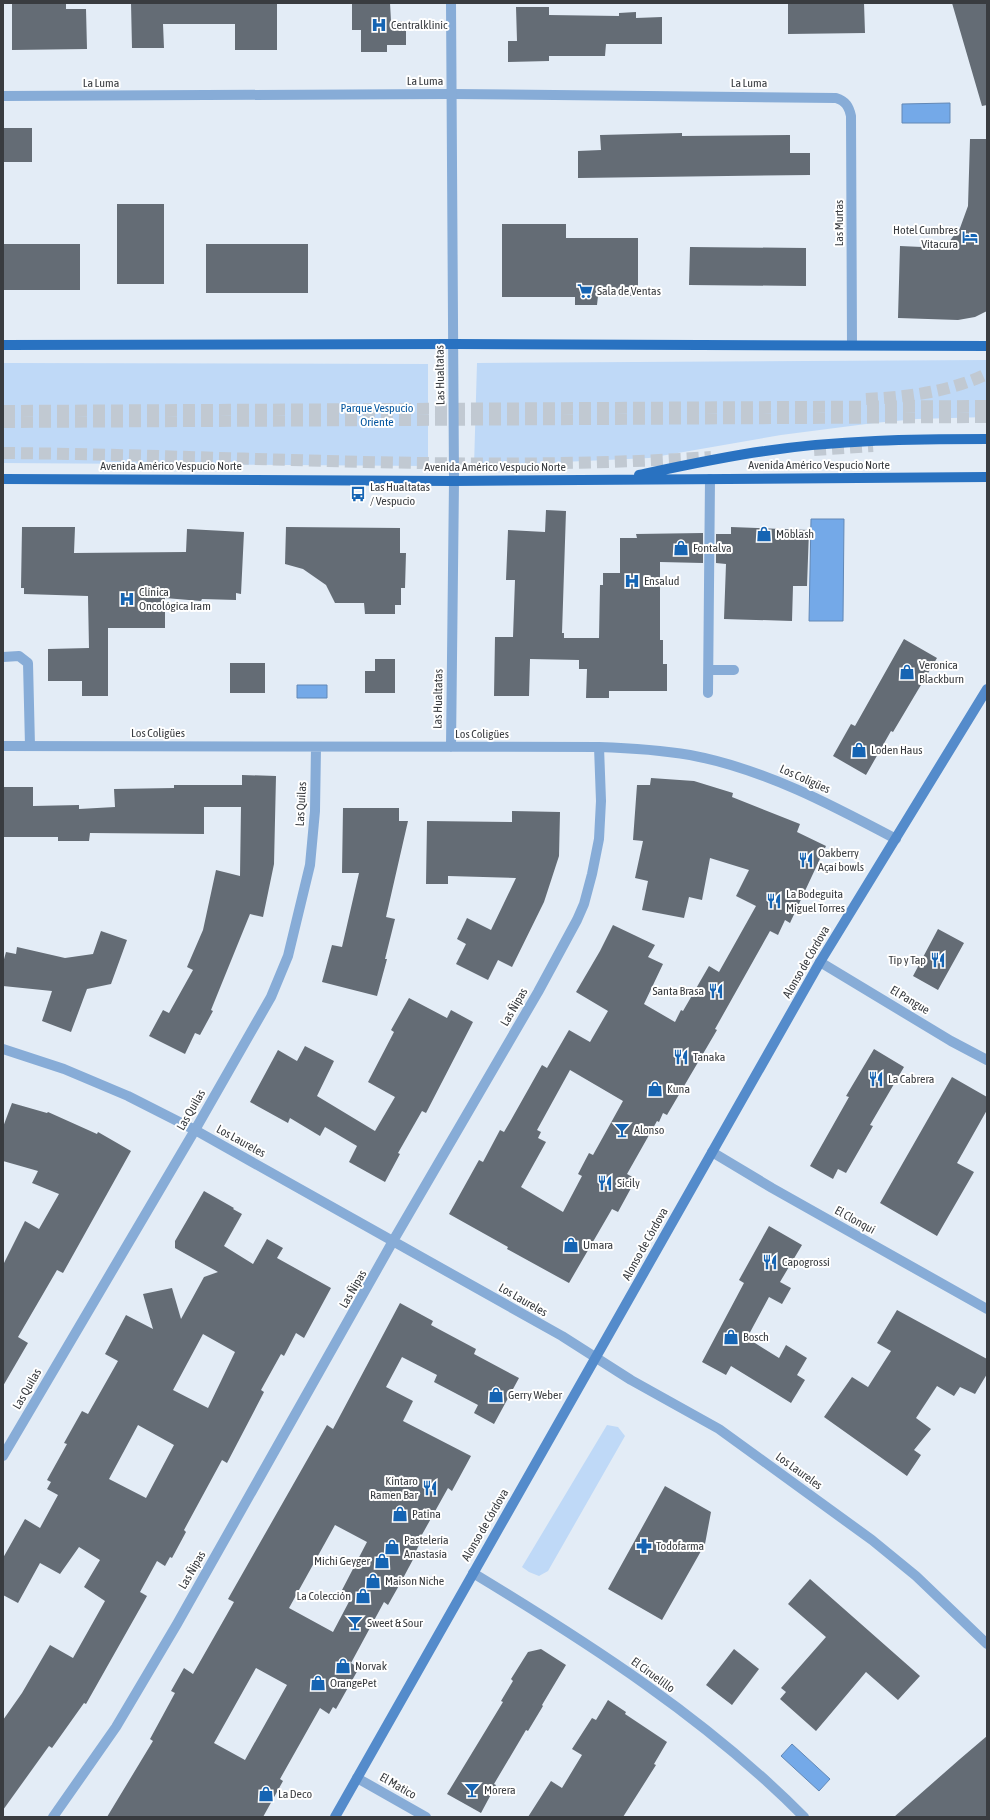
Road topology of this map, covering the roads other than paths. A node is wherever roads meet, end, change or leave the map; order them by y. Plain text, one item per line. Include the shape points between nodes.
1 (451, 3) edge
2 (451, 94) junction
3 (3, 96) edge
4 (845, 103) joint
5 (453, 344) junction
6 (3, 345) edge
7 (852, 345) junction
8 (987, 346) edge
9 (987, 439) edge
10 (987, 477) edge
11 (3, 479) edge
12 (710, 479) junction
13 (620, 480) junction
14 (454, 481) junction
15 (3, 657) edge
16 (709, 670) junction
17 (734, 670) dead end
18 (987, 688) edge
19 (708, 693) dead end
20 (3, 746) edge
21 (30, 746) junction
22 (316, 747) junction
23 (599, 747) junction
24 (451, 748) junction
25 (896, 839) junction
26 (820, 962) junction
27 (3, 1049) edge
28 (987, 1060) edge
29 (195, 1130) junction
30 (712, 1152) junction
31 (393, 1241) junction
32 (987, 1309) edge
33 (596, 1357) junction
34 (3, 1456) edge
35 (473, 1573) junction
36 (987, 1644) edge
37 (357, 1778) junction
38 (53, 1817) edge
39 (335, 1817) edge
40 (426, 1817) edge
41 (804, 1817) edge

1 - 2 street, Las Hualtatas
2 - 3 street, La Luma
2 - 4 street, La Luma via 831,97 842,99
2 - 5 street, Las Hualtatas
4 - 7 street, Las Murtas via 850,109 851,116
5 - 6 main road
5 - 7 main road
5 - 14 street, Las Hualtatas
7 - 8 main road
9 - 13 main road via 795,447 705,461
10 - 12 main road, Avenida Américo Vespucio Norte
11 - 14 main road, Avenida Américo Vespucio Norte
12 - 13 main road, Avenida Américo Vespucio Norte
12 - 16 street
13 - 14 main road, Avenida Américo Vespucio Norte
14 - 24 street, Las Hualtatas
15 - 21 street via 19,656 28,663
16 - 17 street
16 - 19 street
18 - 25 main road, Alonso de Córdova
20 - 21 street, Los Coligües
21 - 22 street, Los Coligües
22 - 24 street, Los Coligües
22 - 29 street, Las Quilas via 315,811 310,866 288,956 271,997
23 - 24 street, Los Coligües
23 - 25 street, Los Coligües via 675,753 745,769 810,795
23 - 31 street, Las Ñipas via 599,838 582,910 538,992
25 - 26 main road, Alonso de Córdova
26 - 28 street, El Pangue
26 - 30 main road, Alonso de Córdova
27 - 29 street, Los Laureles via 64,1069 128,1096
29 - 31 street, Los Laureles
29 - 34 street, Las Quilas
30 - 32 street, El Clonqui
30 - 33 main road, Alonso de Córdova
31 - 33 street, Los Laureles
31 - 38 street, Las Ñipas via 177,1624 116,1727
33 - 35 main road, Alonso de Córdova
33 - 36 street, Los Laureles via 630,1380 719,1429 826,1506 916,1576
35 - 37 main road, Alonso de Córdova
35 - 41 street, El Ciruelillo via 583,1641 699,1723
37 - 39 main road, Alonso de Córdova
37 - 40 street, El Matico

